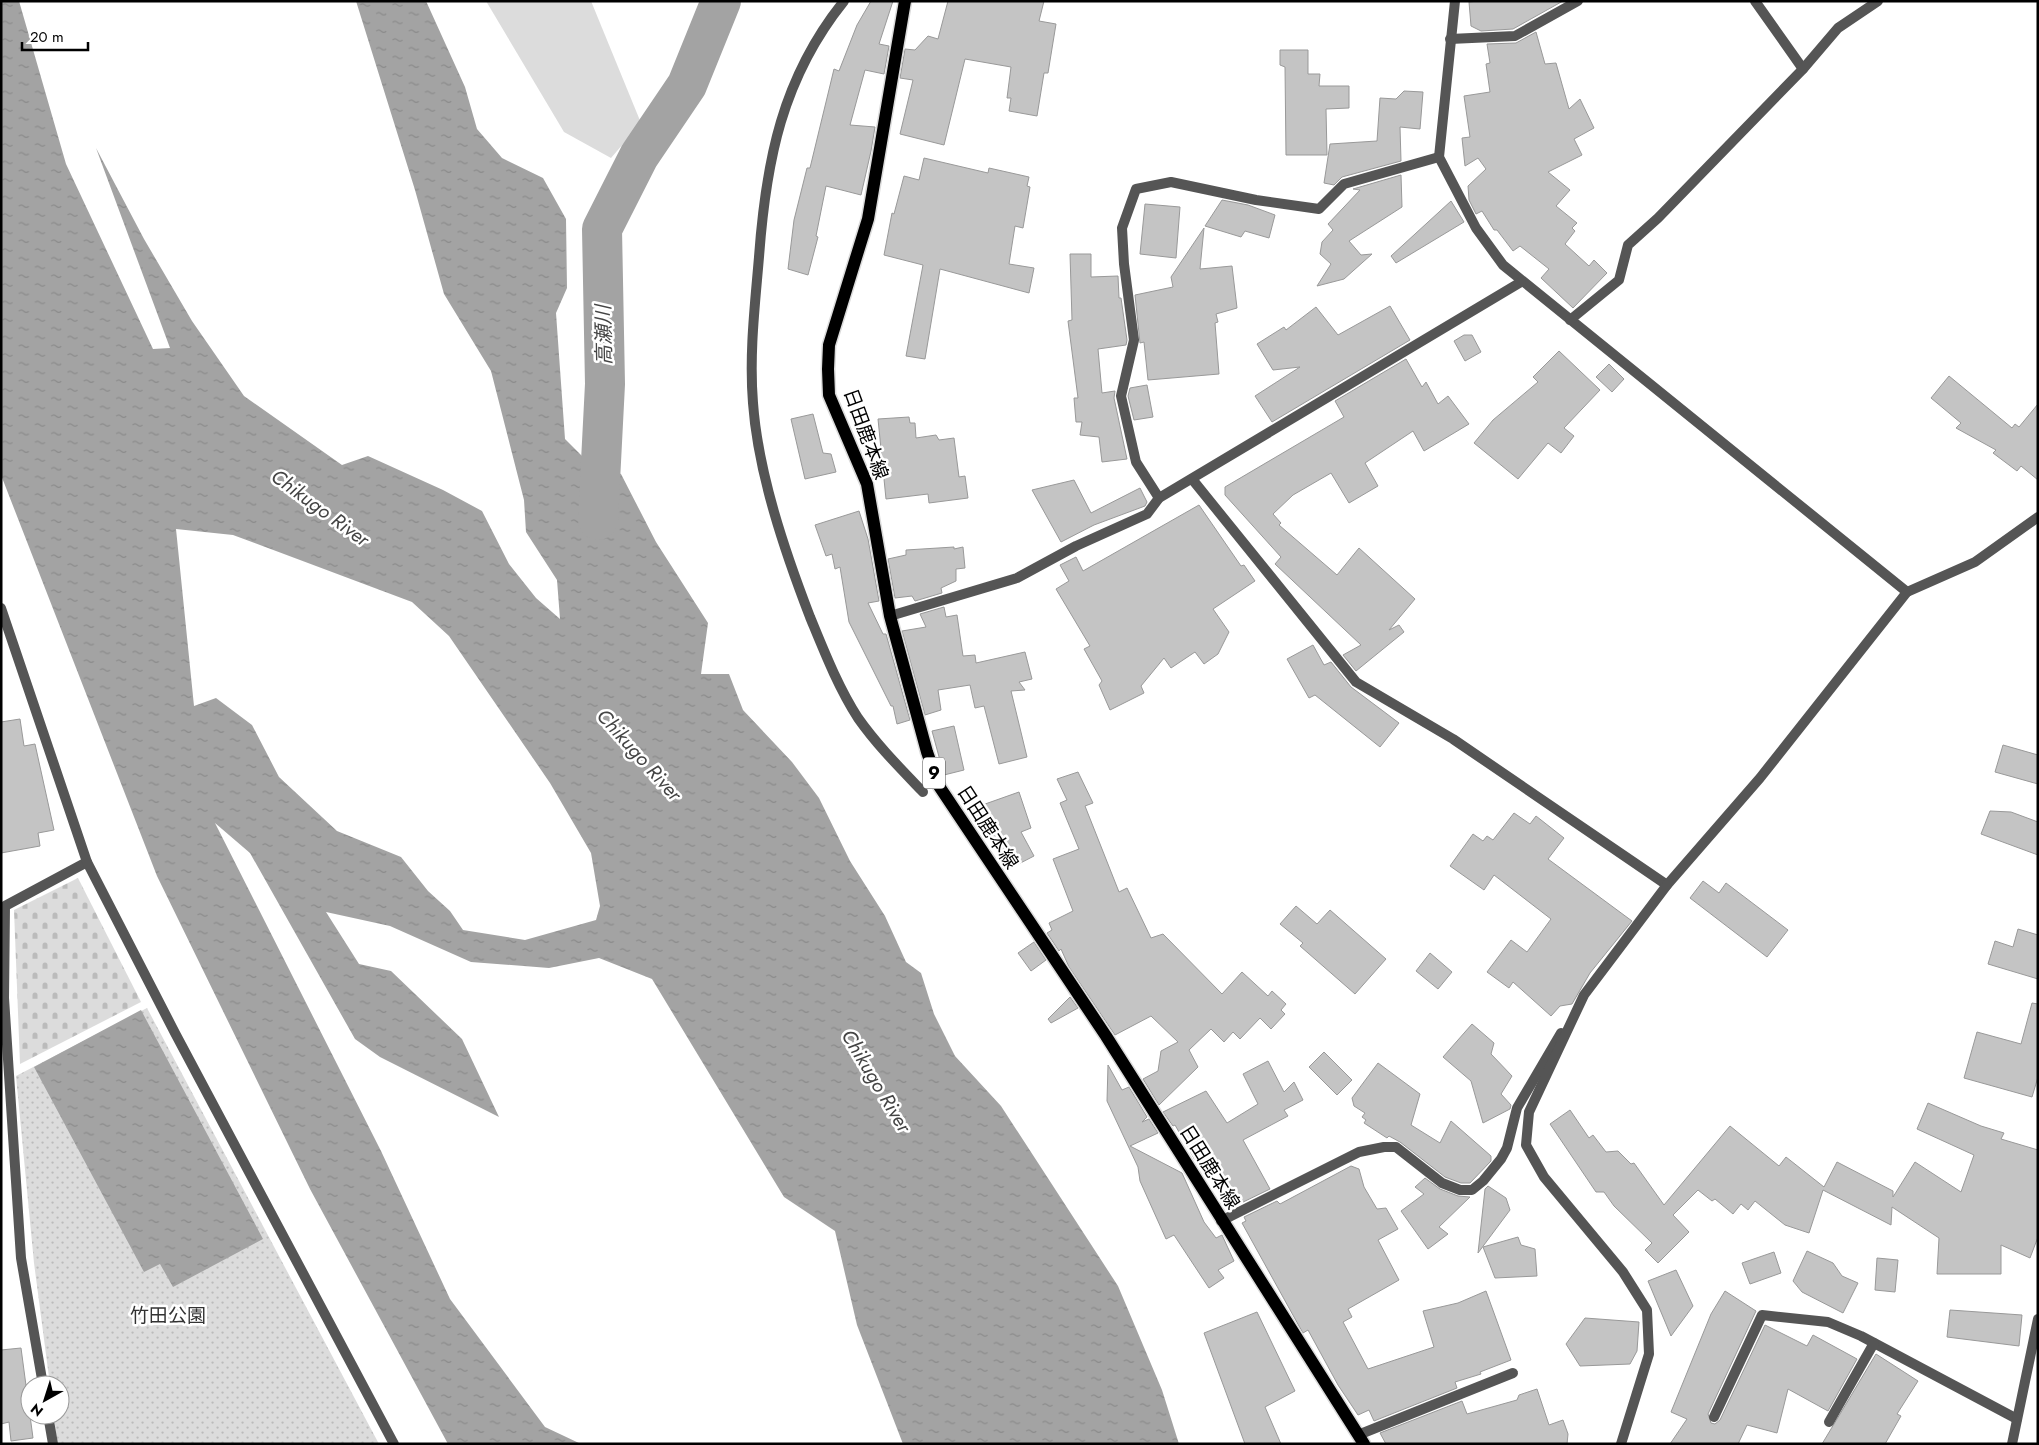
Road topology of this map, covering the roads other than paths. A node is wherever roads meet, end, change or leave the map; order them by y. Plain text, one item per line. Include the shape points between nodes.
1 (844, 1) edge
2 (905, 1) edge
3 (1455, 1) edge
4 (1578, 1) edge
5 (1755, 1) edge
6 (1878, 1) edge
7 (1450, 39) junction
8 (1803, 69) junction
9 (1440, 157) junction
10 (1521, 282) junction
11 (1570, 320) junction
12 (1192, 479) junction
13 (1160, 498) junction
14 (2038, 518) edge
15 (1906, 592) junction
16 (1, 608) edge
17 (890, 616) junction
18 (923, 792) dead end
19 (87, 862) junction
20 (1667, 885) junction
21 (1571, 1023) junction
22 (1222, 1221) junction
23 (2038, 1318) edge
24 (1874, 1343) junction
25 (1513, 1373) dead end
26 (41, 1375) edge
27 (1714, 1417) dead end
28 (2017, 1419) junction
29 (1829, 1422) dead end
30 (50, 1425) edge
31 (1361, 1440) edge
32 (53, 1444) edge
33 (394, 1444) edge
34 (1621, 1444) edge
35 (2012, 1444) edge

1 - 18 street via 826,23 796,77 774,145 762,223 753,341 753,403 767,490 796,580 825,654 858,717 884,752
2 - 17 main road, 日田鹿本線 / 9 via 868,219 829,345 828,368 829,395 866,484
3 - 7 street
4 - 7 street via 1515,36
5 - 8 street
6 - 8 street via 1838,28
7 - 9 street
8 - 11 street via 1628,245 1619,280
9 - 10 street via 1476,228 1503,265
9 - 13 street via 1344,184 1319,209 1256,200 1172,182 1136,189 1122,228 1134,340 1121,396 1136,462
10 - 11 street
10 - 12 street
11 - 15 street
12 - 13 street
12 - 20 street via 1356,682 1453,739
13 - 17 street via 1147,514 1076,546 1017,578
14 - 15 street via 1975,562
15 - 20 street via 1760,778
16 - 19 street
17 - 22 main road, 日田鹿本線 / 9 via 926,752 939,786 1106,1036
19 - 26 street via 5,906 4,998 21,1258
19 - 33 street via 179,1042
20 - 21 street via 1584,995
21 - 22 street via 1557,1037 1517,1108 1501,1159 1472,1190 1442,1184 1396,1147 1384,1147 1359,1152
21 - 34 street via 1529,1112 1526,1145 1544,1177 1623,1272 1647,1310 1649,1354
22 - 31 main road, 日田鹿本線 / 9
23 - 28 street
24 - 27 street via 1828,1322 1762,1315
24 - 28 street
24 - 29 street
25 - 31 street
28 - 35 street
30 - 32 street

